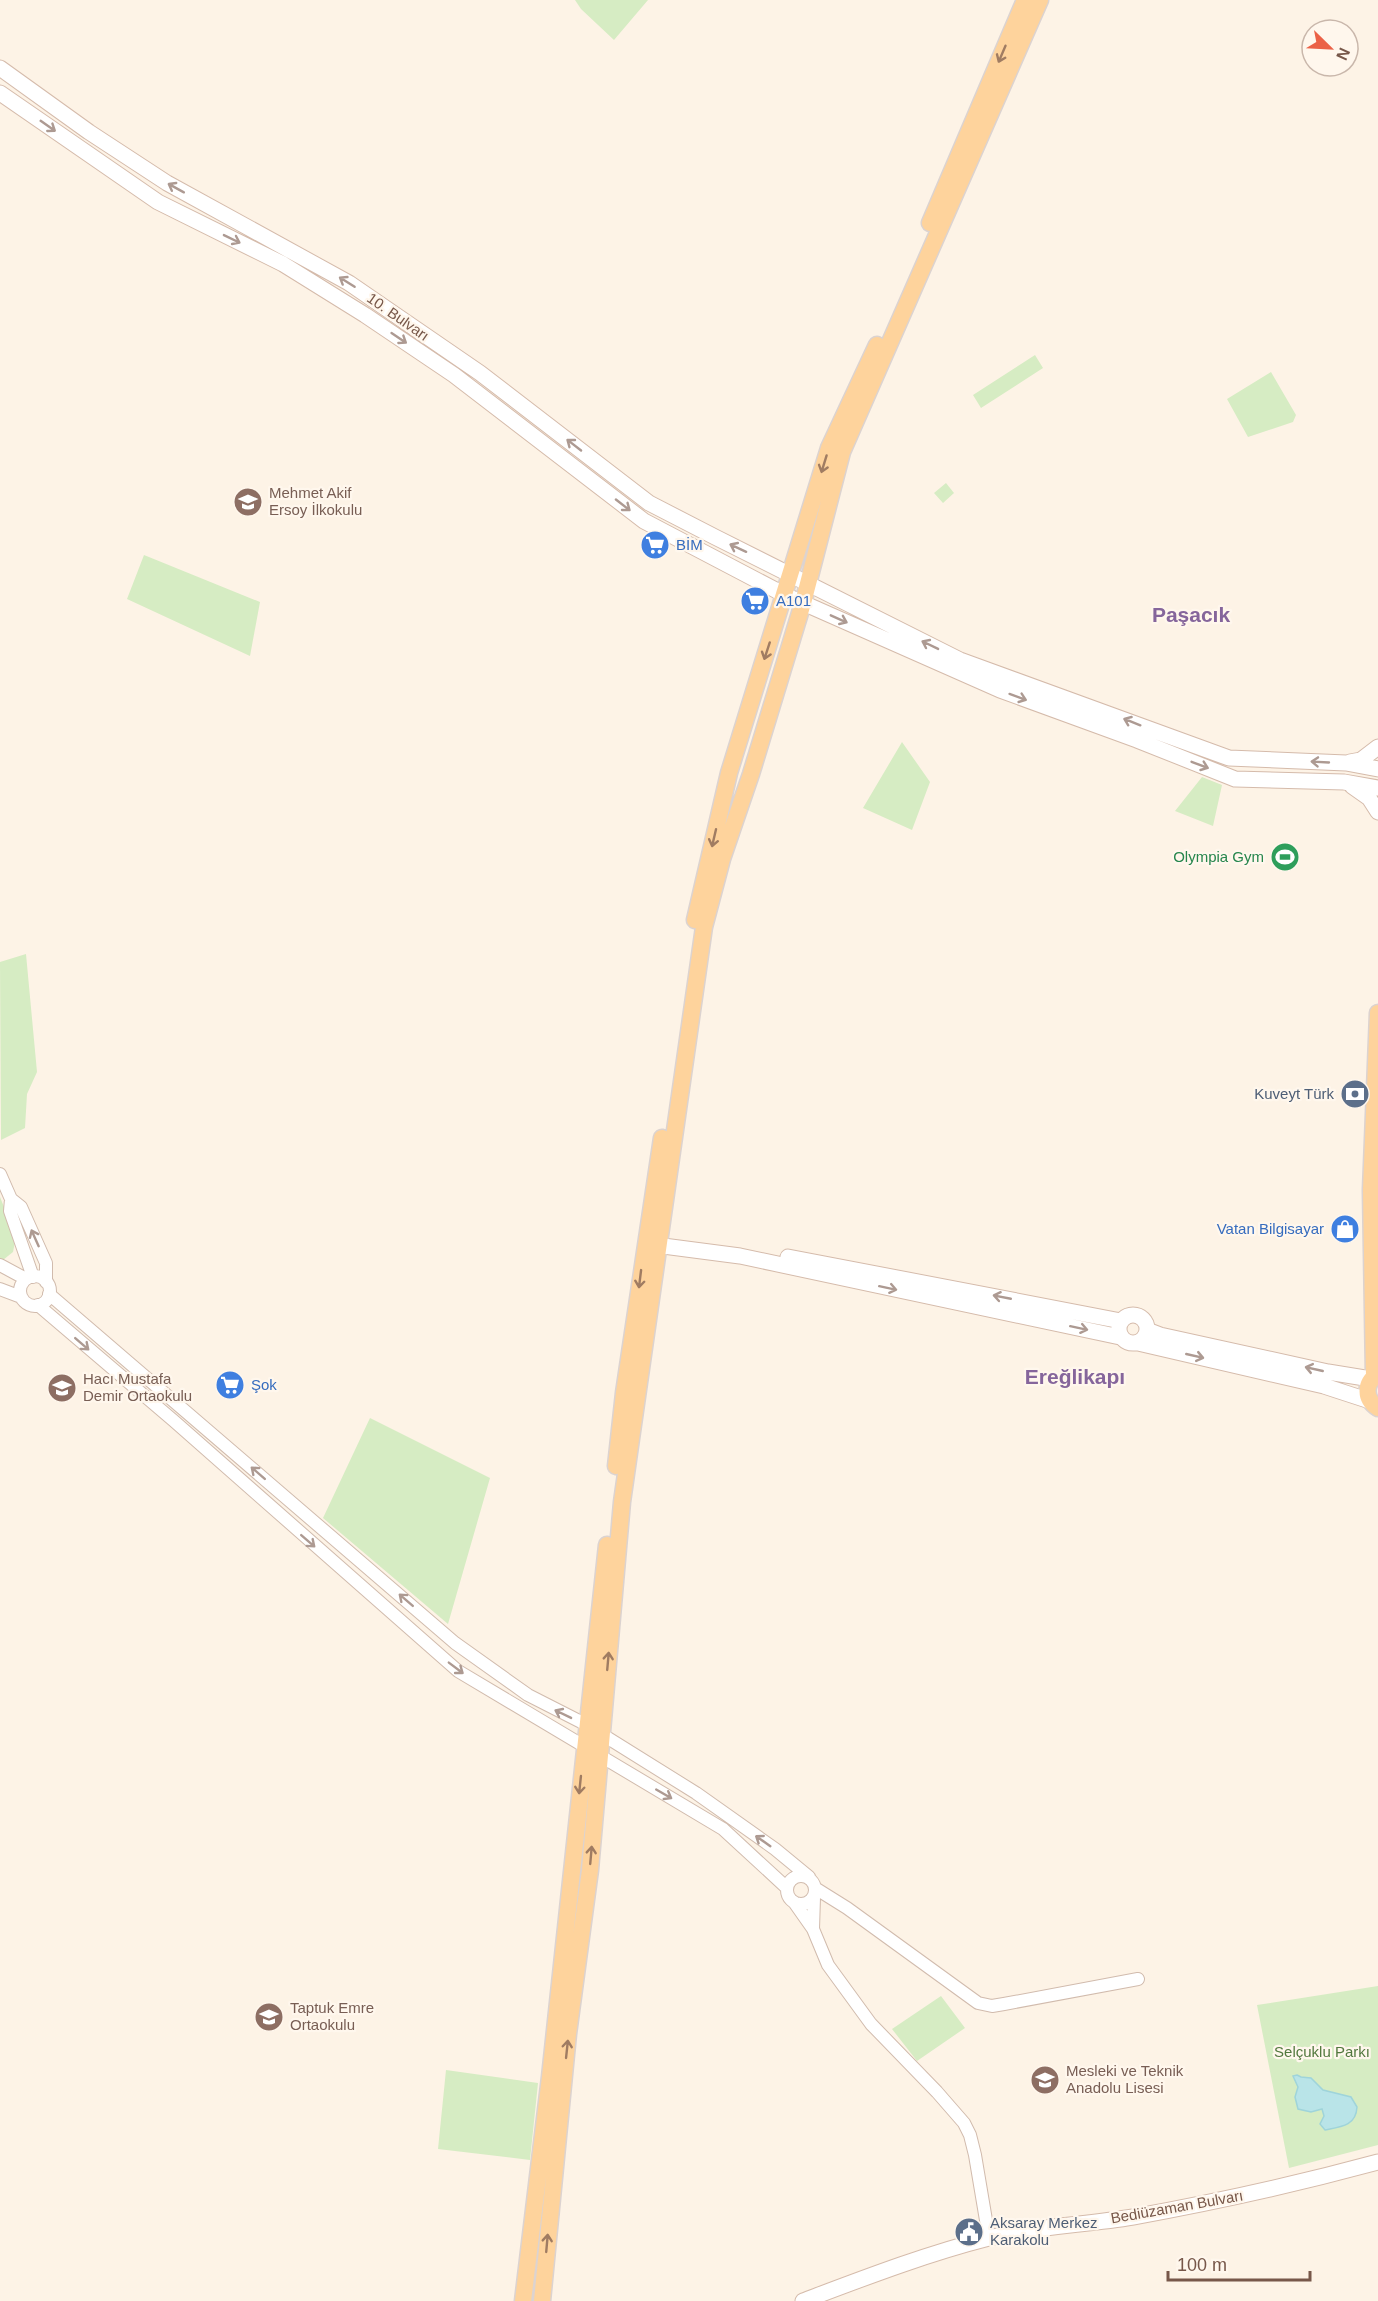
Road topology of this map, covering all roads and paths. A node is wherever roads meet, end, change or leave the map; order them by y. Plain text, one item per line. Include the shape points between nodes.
1 (1025, 0) edge
2 (1040, 0) edge
3 (0, 68) edge
4 (0, 93) edge
5 (790, 575) junction
6 (807, 582) junction
7 (785, 595) junction
8 (803, 603) junction
9 (1378, 747) edge
10 (1346, 764) junction
11 (1378, 769) edge
12 (1344, 782) junction
13 (1378, 788) edge
14 (1378, 812) edge
15 (1378, 1014) edge
16 (0, 1174) edge
17 (11, 1199) junction
18 (652, 1238) junction
19 (0, 1264) edge
20 (30, 1278) junction
21 (48, 1288) junction
22 (0, 1289) edge
23 (21, 1297) junction
24 (38, 1305) junction
25 (1121, 1329) junction
26 (1147, 1330) junction
27 (1137, 1343) junction
28 (1374, 1376) edge
29 (1375, 1408) edge
30 (586, 1725) junction
31 (602, 1734) junction
32 (584, 1748) junction
33 (600, 1757) junction
34 (813, 1887) junction
35 (787, 1888) junction
36 (794, 1902) junction
37 (813, 1929) junction
38 (1138, 1978) dead end
39 (1378, 2162) edge
40 (989, 2238) junction
41 (523, 2301) edge
42 (542, 2301) edge
43 (803, 2301) edge

1 -> 5 main road via 830,448
2 - 6 main road via 842,452
5 -> 3 main road, 10. Bulvarı via 649,503 480,373 349,283 167,183
4 -> 7 main road, 10. Bulvarı via 158,202 283,264 365,315 454,375 644,522
5 - 6 main road, 10. Bulvarı
5 - 7 main road
6 - 8 main road
10 -> 6 main road, 10. Bulvarı via 1229,758 960,660
7 - 8 main road, 10. Bulvarı
7 -> 18 main road via 729,773 693,928
8 -> 12 main road, 10. Bulvarı via 1000,690 1235,779
8 - 18 main road via 704,927
9 - 10 main road
10 - 11 main road, 10. Bulvarı
12 - 13 main road, 10. Bulvarı
12 - 14 main road via 1369,798
15 - 28 main road via 1371,1190
16 - 17 street
17 - 20 street via 10,1211
21 -> 17 street via 46,1263 21,1207
18 - 25 main road
18 -> 30 main road via 624,1393
31 -> 18 main road via 622,1502
19 - 20 street
20 - 21 street via 38,1277
20 - 23 street via 20,1289
21 - 24 street via 45,1301
30 -> 21 street via 528,1695 455,1642
22 - 23 street
23 - 24 street via 30,1305
24 -> 32 street via 458,1671
25 - 26 main road via 1127,1316 1138,1316
25 - 27 main road via 1128,1343
26 - 27 main road
28 -> 26 main road via 1317,1370
27 -> 29 main road via 1324,1386
28 - 29 main road via 1367,1390
30 - 31 street
30 - 32 main road
31 - 33 main road
34 -> 31 street via 775,1849
32 - 33 street
32 -> 41 main road
33 -> 35 street via 723,1829
42 -> 33 main road
34 - 35 street via 800,1875 793,1877
34 - 36 street via 805,1903
34 - 37 street
34 - 38 street via 978,2003 992,2006
35 - 36 street
36 - 37 street
37 - 40 street via 828,1965 871,2024 964,2123 975,2156
39 - 40 main road, Bediüzaman Bulvarı via 1288,2186 1132,2217
40 - 43 main road, Bediüzaman Bulvarı

